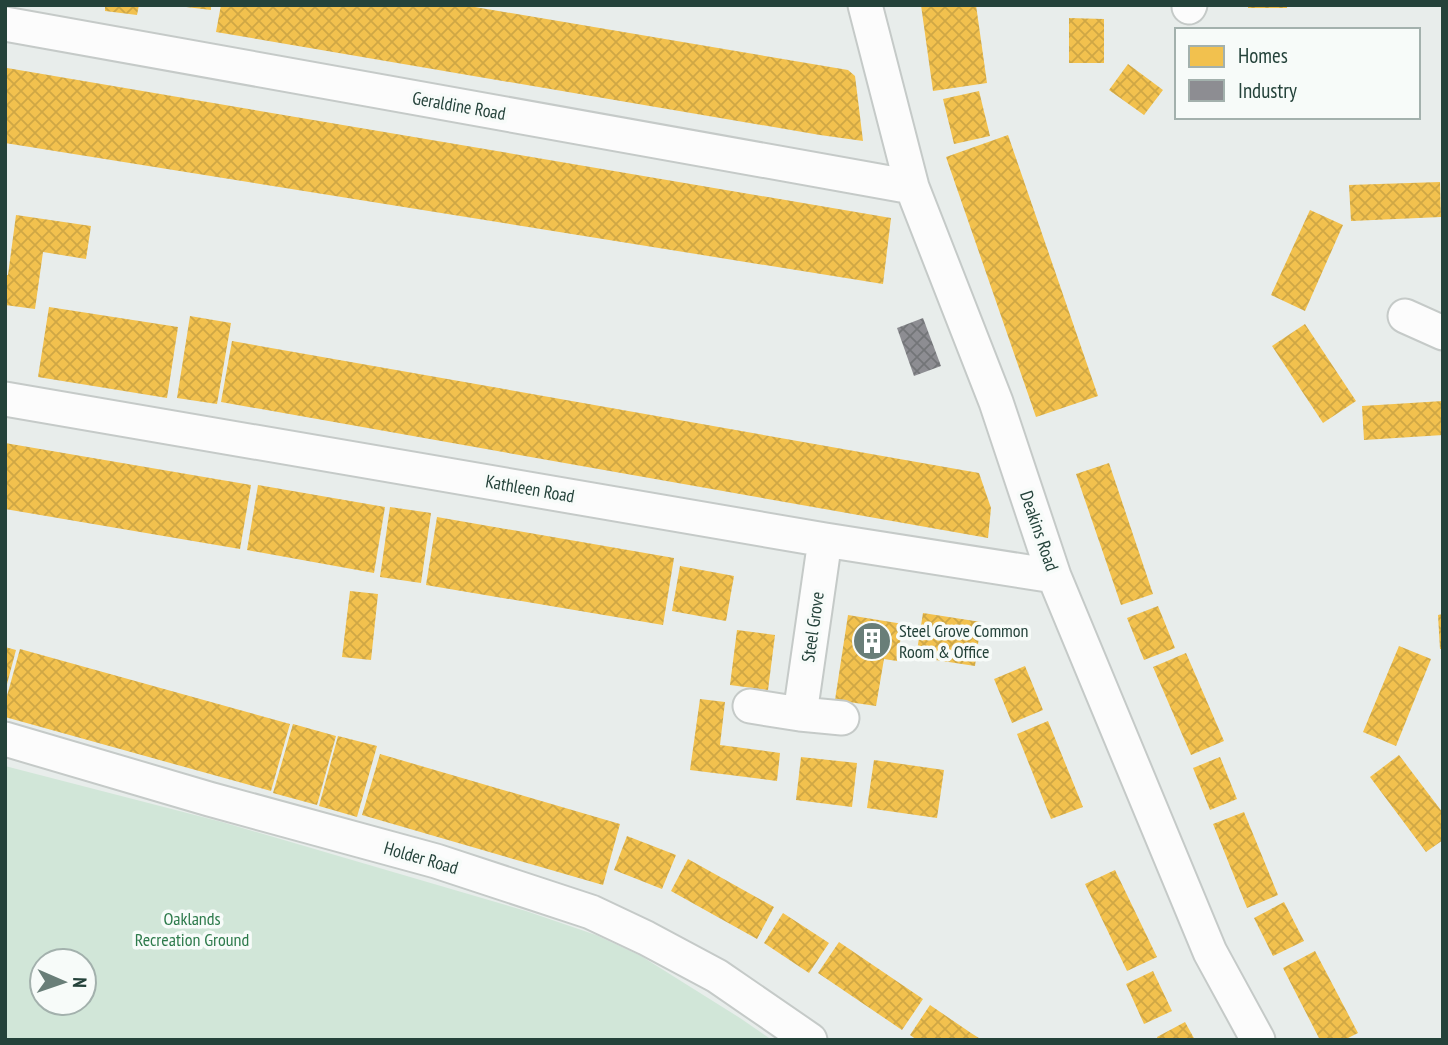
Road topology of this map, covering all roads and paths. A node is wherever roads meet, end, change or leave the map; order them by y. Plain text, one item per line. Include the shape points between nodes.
1 (865, 5) edge
2 (5, 24) edge
3 (912, 187) junction
4 (1405, 316) dead end
5 (1443, 333) edge
6 (5, 398) edge
7 (825, 540) junction
8 (1055, 576) junction
9 (750, 706) dead end
10 (800, 714) junction
11 (842, 718) dead end
12 (5, 740) edge
13 (810, 1040) edge
14 (1258, 1040) edge

1 - 3 street, Deakins Road
2 - 3 street, Geraldine Road
3 - 8 street, Deakins Road via 996,402
4 - 5 street
6 - 7 street, Kathleen Road
7 - 8 street, Kathleen Road
7 - 10 street, Steel Grove
8 - 14 street, Deakins Road via 1210,952
9 - 10 street
10 - 11 street
12 - 13 street, Holder Road via 436,861 591,912 717,976

